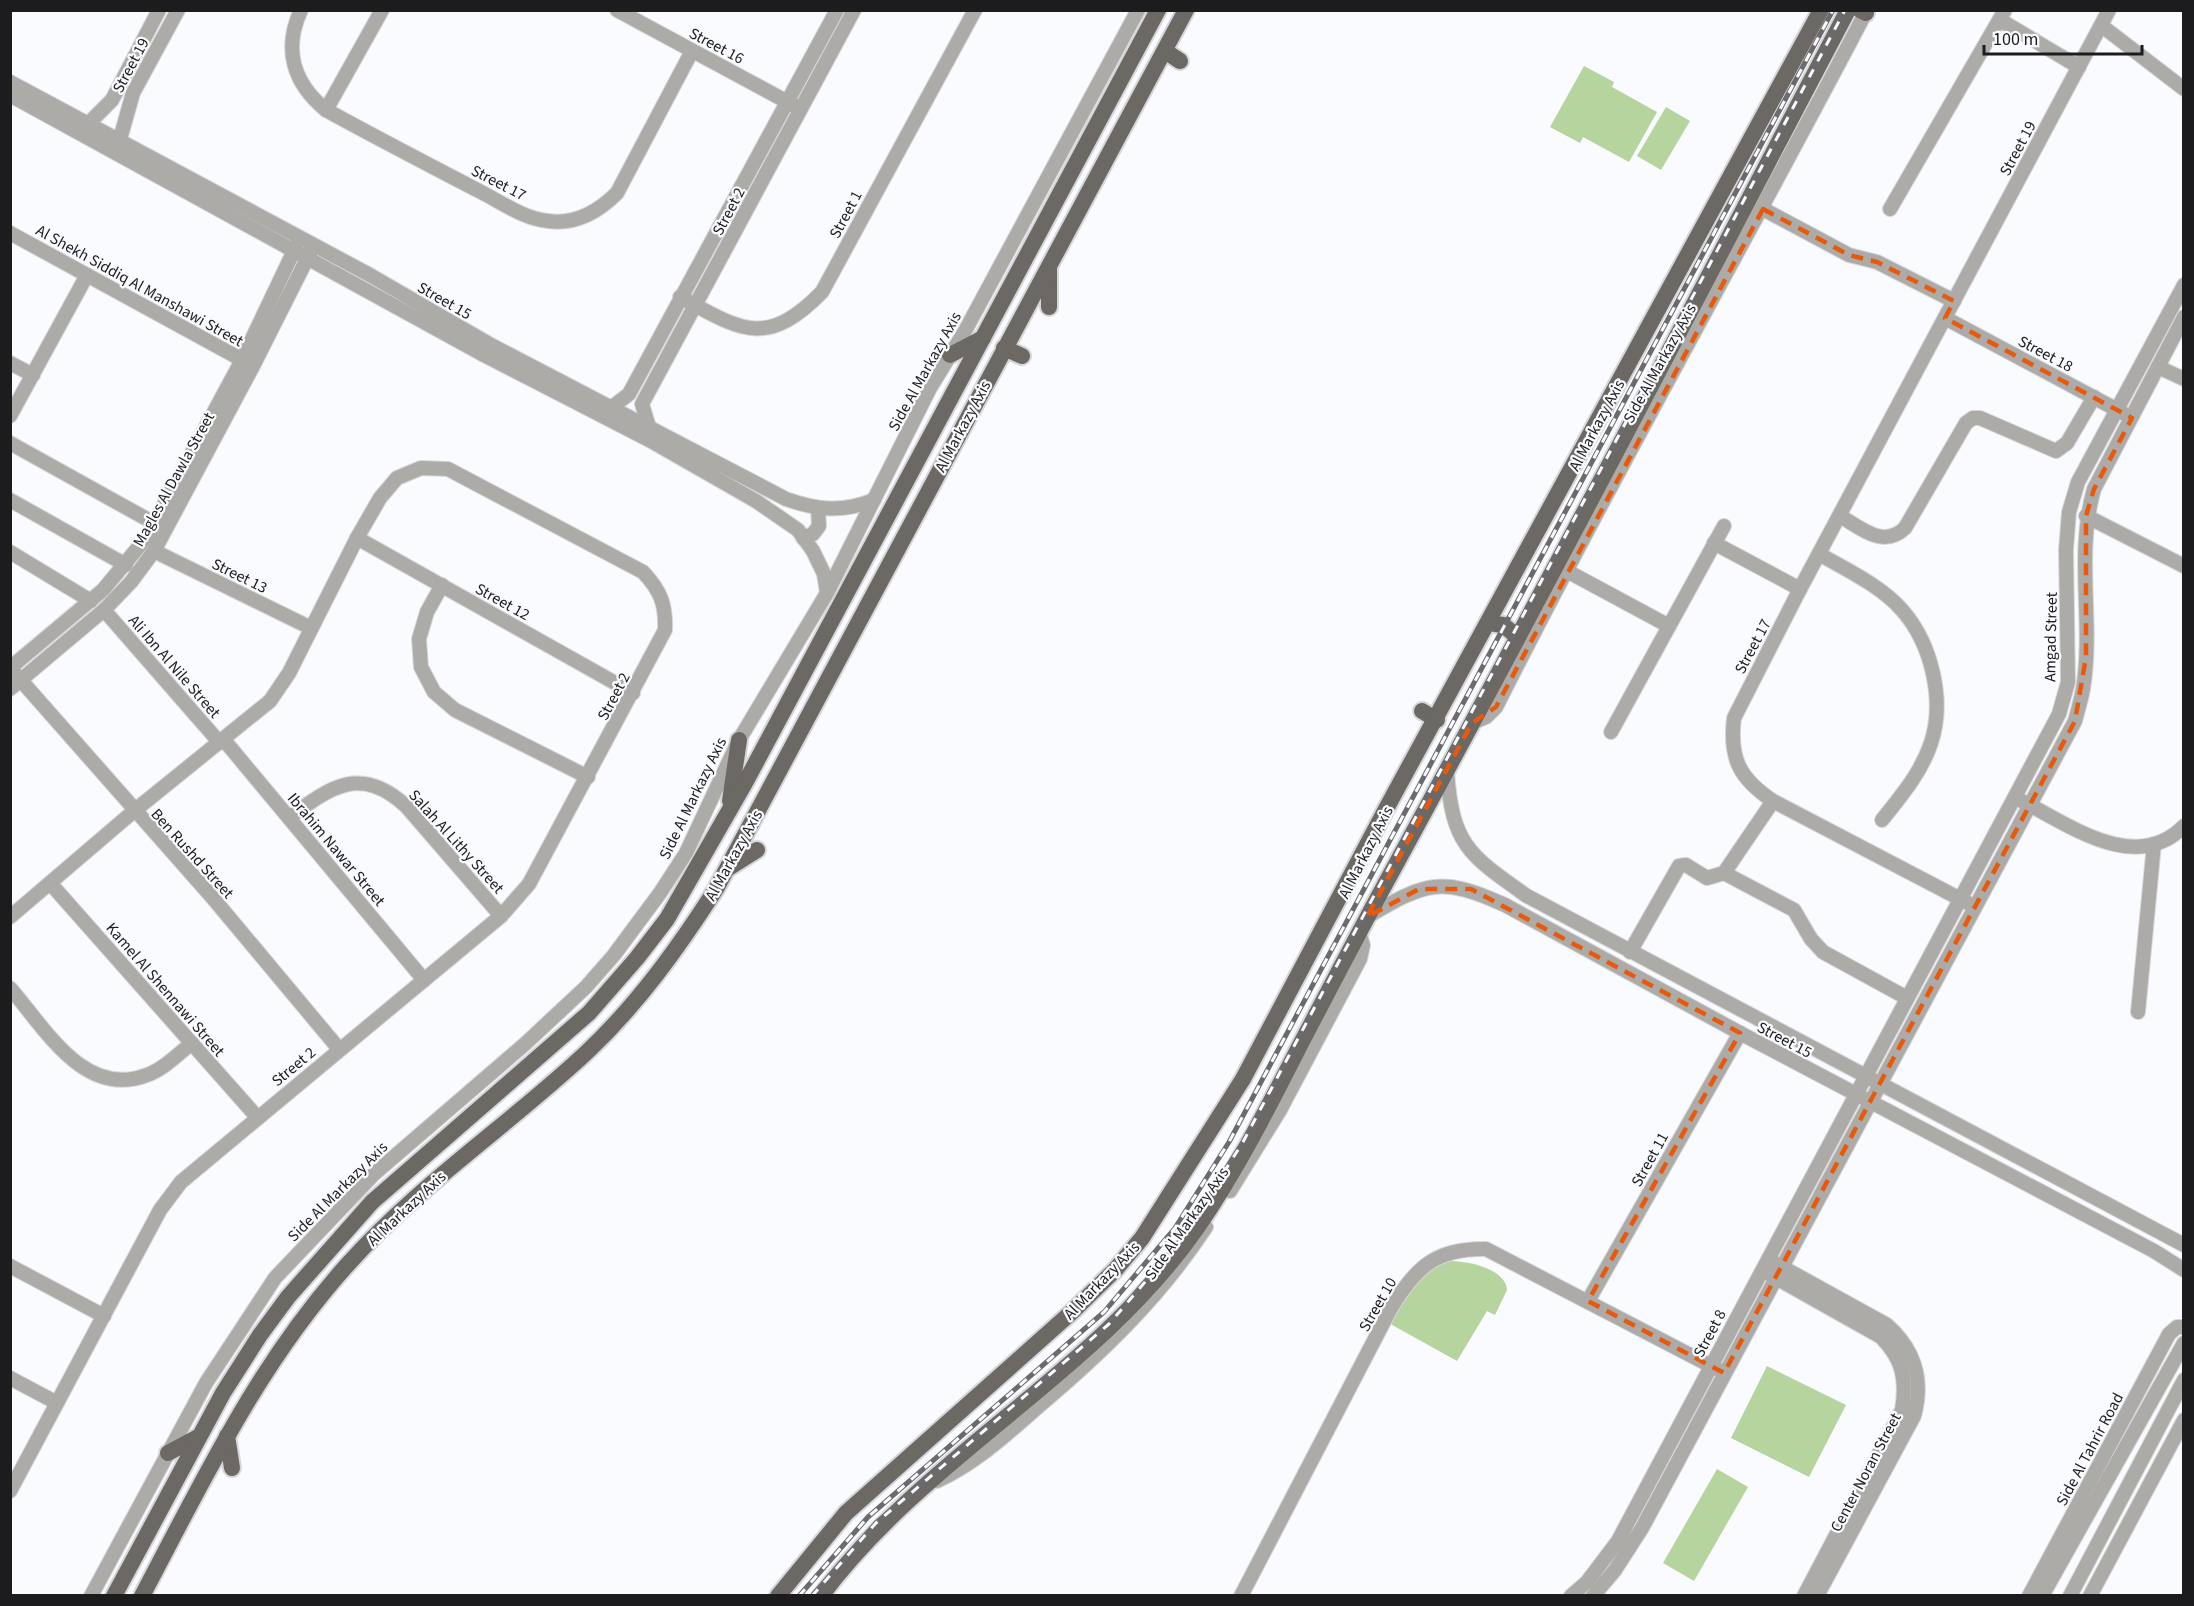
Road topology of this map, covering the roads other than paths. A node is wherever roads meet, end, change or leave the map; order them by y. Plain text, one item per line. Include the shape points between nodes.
1 (159, 10) edge
2 (178, 10) edge
3 (302, 10) edge
4 (382, 10) edge
5 (617, 10) edge
6 (837, 10) edge
7 (854, 10) edge
8 (975, 10) edge
9 (1138, 10) edge
10 (1158, 10) edge
11 (1186, 10) edge
12 (1821, 10) edge
13 (1848, 10) edge
14 (2109, 10) edge
15 (1864, 11) edge
16 (2002, 15) edge
17 (2102, 26) junction
18 (1176, 28) junction
19 (1146, 32) junction
20 (692, 51) junction
21 (1165, 51) junction
22 (1180, 61) dead end
23 (2079, 67) junction
24 (10, 82) edge
25 (2184, 89) edge
26 (19, 96) edge
27 (787, 102) junction
28 (801, 109) junction
29 (326, 110) junction
30 (88, 123) junction
31 (120, 139) junction
32 (1763, 209) junction
33 (1890, 209) dead end
34 (10, 233) edge
35 (297, 243) junction
36 (311, 251) junction
37 (1049, 265) junction
38 (87, 275) junction
39 (2183, 287) edge
40 (680, 297) junction
41 (1954, 301) junction
42 (2179, 303) edge
43 (696, 306) junction
44 (1049, 307) dead end
45 (2184, 317) edge
46 (1945, 318) junction
47 (983, 338) junction
48 (1004, 348) junction
49 (950, 355) junction
50 (1022, 356) dead end
51 (10, 363) edge
52 (247, 363) junction
53 (2158, 367) junction
54 (33, 375) junction
55 (2184, 380) edge
56 (575, 395) junction
57 (2094, 397) junction
58 (611, 408) junction
59 (2117, 409) junction
60 (10, 416) edge
61 (2132, 418) junction
62 (649, 427) junction
63 (10, 443) edge
64 (874, 500) junction
65 (10, 501) edge
66 (818, 508) junction
67 (1840, 516) junction
68 (2086, 516) junction
69 (161, 521) junction
70 (1724, 526) dead end
71 (357, 538) junction
72 (803, 538) junction
73 (1714, 543) junction
74 (154, 550) junction
75 (10, 552) edge
76 (1819, 554) junction
77 (126, 565) junction
78 (2184, 566) edge
79 (1565, 570) junction
80 (442, 585) junction
81 (1800, 589) junction
82 (827, 593) junction
83 (91, 601) junction
84 (104, 610) junction
85 (1489, 623) junction
86 (1669, 626) junction
87 (312, 628) junction
88 (1518, 637) junction
89 (10, 668) edge
90 (16, 685) edge
91 (633, 693) junction
92 (1422, 711) dead end
93 (1437, 720) junction
94 (1472, 723) junction
95 (1611, 732) dead end
96 (739, 740) junction
97 (222, 741) junction
98 (1447, 771) junction
99 (588, 777) junction
100 (2015, 797) junction
101 (1773, 801) junction
102 (2029, 805) junction
103 (134, 811) junction
104 (729, 812) junction
105 (289, 818) junction
106 (1882, 820) dead end
107 (2184, 826) edge
108 (2154, 844) junction
109 (757, 850) dead end
110 (726, 870) junction
111 (1724, 873) junction
112 (50, 883) junction
113 (1960, 898) junction
114 (1974, 906) junction
115 (501, 916) junction
116 (10, 917) edge
117 (1363, 925) junction
118 (1630, 952) junction
119 (424, 980) junction
120 (10, 988) edge
121 (1907, 998) junction
122 (2138, 1012) dead end
123 (1740, 1033) junction
124 (192, 1043) junction
125 (339, 1049) junction
126 (1865, 1077) junction
127 (1880, 1084) junction
128 (546, 1087) junction
129 (503, 1090) junction
130 (1856, 1095) junction
131 (1870, 1102) junction
132 (257, 1117) junction
133 (498, 1128) junction
134 (452, 1132) junction
135 (2184, 1245) edge
136 (1765, 1265) junction
137 (10, 1266) edge
138 (2184, 1270) edge
139 (1779, 1272) junction
140 (1588, 1301) junction
141 (104, 1316) junction
142 (2184, 1327) edge
143 (2184, 1343) edge
144 (1710, 1366) junction
145 (1724, 1373) junction
146 (10, 1378) edge
147 (2184, 1380) edge
148 (57, 1403) junction
149 (2184, 1420) edge
150 (227, 1436) junction
151 (198, 1437) junction
152 (168, 1452) junction
153 (232, 1468) dead end
154 (10, 1491) edge
155 (2064, 1543) junction
156 (91, 1596) edge
157 (114, 1596) edge
158 (142, 1596) edge
159 (778, 1596) edge
160 (821, 1596) edge
161 (1241, 1596) edge
162 (1571, 1596) edge
163 (1593, 1596) edge
164 (1803, 1596) edge
165 (1817, 1596) edge
166 (2029, 1596) edge
167 (2043, 1596) edge
168 (2070, 1596) edge
169 (2090, 1596) edge

1 - 30 street, Street 19 via 112,100
2 - 31 street, Street 19 via 134,93
3 - 29 street, Street 17 via 292,37 293,65 311,98
4 - 29 street
5 - 20 street, Street 16
6 - 27 street, Street 2
7 - 28 street, Street 2
8 - 43 street, Street 1 via 822,292 800,315 770,328 738,328
9 - 49 street, Side Al Markazy Axis
10 - 19 main road, Al Markazy Axis
11 - 18 main road, Al Markazy Axis
12 - 85 main road, Al Markazy Axis
13 - 88 main road, Al Markazy Axis
14 - 17 street, Street 19
15 - 32 street, Side Al Markazy Axis
16 - 23 street
16 - 33 street
17 - 23 street, Street 19
17 - 25 street
18 - 19 main road via 1175,21 1166,16
18 - 21 main road, Al Markazy Axis
19 - 47 main road, Al Markazy Axis
20 - 27 street, Street 16
20 - 29 street, Street 17 via 617,193 586,217 566,222 528,216
21 - 22 main road
21 - 37 main road, Al Markazy Axis
23 - 41 street, Street 19
24 - 26 street, Street 15
26 - 30 street, Street 15
26 - 35 street, Street 15
27 - 28 street, Street 16
27 - 40 street, Street 2
28 - 43 street, Street 2
30 - 31 street, Street 15
31 - 35 street, Street 15
32 - 41 street via 1849,255 1877,262
32 - 79 street, Side Al Markazy Axis
34 - 38 street, Al Shekh Siddiq Al Manshawi Street
35 - 36 street, Street 15
35 - 52 street, Magles Al Dawla Street
36 - 52 street, Magles Al Dawla Street
36 - 56 street, Street 15 via 484,355
37 - 44 main road
37 - 48 main road, Al Markazy Axis
38 - 52 street, Al Shekh Siddiq Al Manshawi Street
38 - 54 street
39 - 42 street, Amgad Street
40 - 43 street, Street 1
40 - 58 street, Street 2 via 629,394
41 - 46 street, Street 17
42 - 59 street, Amgad Street
43 - 62 street, Street 2 via 642,404
45 - 53 street, Amgad Street
46 - 57 street, Street 18
46 - 67 street, Street 17
47 - 49 main road
47 - 104 main road, Al Markazy Axis
48 - 50 main road
48 - 110 main road, Al Markazy Axis
49 - 64 street, Side Al Markazy Axis
51 - 54 street
52 - 69 street, Magles Al Dawla Street
53 - 55 street
53 - 61 street, Amgad Street
54 - 60 street
56 - 58 street, Street 15
56 - 72 street, Street 15 via 778,514
57 - 59 street, Street 18
57 - 67 street via 2067,443 2056,451 1973,418 1966,423 1898,535 1880,538
58 - 62 street, Street 15
59 - 61 street, Street 18
59 - 100 street, Amgad Street via 2078,482 2069,512 2068,682 2059,714
61 - 68 street, Amgad Street via 2094,489
62 - 66 street, Street 15 via 786,499
63 - 69 street
64 - 66 street, Street 15 via 854,508
64 - 82 street, Side Al Markazy Axis
65 - 77 street
66 - 72 street via 819,526
67 - 76 street, Street 17
68 - 78 street
68 - 102 street, Amgad Street via 2083,689 2075,721
69 - 74 street, Magles Al Dawla Street
69 - 77 street, Magles Al Dawla Street
70 - 73 street
71 - 80 street, Street 12
71 - 87 street, Street 2
71 - 91 street, Street 2 via 380,498 397,478 421,468 448,469 643,572 658,588 666,608 665,630
72 - 82 street, Street 15 via 824,574
73 - 81 street
73 - 86 street
74 - 84 street, Magles Al Dawla Street
74 - 87 street, Street 13
75 - 83 street
76 - 81 street, Street 17
76 - 106 street via 1863,579 1902,610 1927,650 1937,696 1931,742 1911,784
77 - 83 street, Magles Al Dawla Street
79 - 86 street
79 - 94 street, Side Al Markazy Axis via 1496,707
80 - 91 street, Street 12
80 - 99 street via 419,639 421,667 434,692 455,710
81 - 101 street, Street 17 via 1734,718 1735,757 1743,775
82 - 96 street, Side Al Markazy Axis
83 - 89 street, Magles Al Dawla Street
84 - 90 street, Magles Al Dawla Street
84 - 97 street, Ali Ibn Al Nile Street
85 - 88 main road via 1503,625
85 - 93 main road, Al Markazy Axis
86 - 95 street
87 - 97 street, Street 2 via 270,701
88 - 94 main road, Al Markazy Axis
89 - 90 street, Ben Rushd Street
90 - 103 street, Ben Rushd Street
91 - 99 street, Street 2
92 - 93 main road
93 - 159 main road, Al Markazy Axis via 1243,1079 1130,1253 1053,1330 846,1513
94 - 98 main road, Al Markazy Axis
96 - 104 main road
96 - 152 street, Side Al Markazy Axis via 686,853 614,955 556,1016 374,1174 275,1278 227,1347
97 - 103 street, Street 2
97 - 105 street, Ibrahim Nawar Street
98 - 117 main road, Al Markazy Axis
98 - 118 street, Street 15 via 1455,826 1475,857 1527,896
99 - 115 street, Street 2 via 540,866
100 - 102 street
100 - 113 street, Amgad Street
101 - 111 street
101 - 113 street, Street 17
102 - 108 street via 2116,846
102 - 114 street, Amgad Street
103 - 112 street, Street 2
103 - 125 street, Ben Rushd Street
104 - 129 main road, Al Markazy Axis via 667,918 637,958 589,1013
105 - 115 street, Salah Al Lithy Street via 339,785 376,786 406,806
105 - 119 street, Ibrahim Nawar Street
107 - 108 street
108 - 122 street
109 - 110 main road
110 - 128 main road, Al Markazy Axis via 656,975 587,1052
111 - 118 street via 1707,878 1686,864 1679,866
111 - 121 street via 1794,910 1823,952
112 - 116 street, Street 2
112 - 124 street, Kamel Al Shennawi Street
113 - 114 street, Street 17
113 - 121 street, Amgad Street
114 - 127 street, Amgad Street
115 - 119 street, Street 2
117 - 123 street, Street 15 via 1419,889 1471,889
117 - 160 main road, Al Markazy Axis via 1252,1137 1208,1211 1172,1261 1078,1357 921,1488 869,1537
118 - 126 street, Street 15
119 - 125 street, Street 2
120 - 124 street via 75,1064 92,1074 120,1080 148,1075
121 - 126 street, Amgad Street
123 - 130 street, Street 15
123 - 140 street, Street 11
124 - 132 street, Kamel Al Shennawi Street
125 - 132 street, Street 2
126 - 127 street, Street 15
126 - 130 street, Street 8
127 - 131 street, Street 8
127 - 135 street, Street 15
128 - 129 main road via 512,1105 504,1100
128 - 133 main road, Al Markazy Axis
129 - 134 main road, Al Markazy Axis
130 - 131 street, Street 15
130 - 136 street, Street 8
131 - 138 street, Street 15
131 - 139 street, Street 8
132 - 141 street, Street 2 via 194,1170 170,1196
133 - 134 main road via 495,1118 486,1116
133 - 150 main road, Al Markazy Axis via 433,1181 349,1263 279,1350
134 - 151 main road, Al Markazy Axis via 372,1203 288,1297 260,1335
136 - 139 street, Center Noran Street
136 - 144 street, Street 8
137 - 141 street
139 - 145 street, Street 8
139 - 164 street, Center Noran Street via 1881,1337 1896,1355 1905,1377 1902,1410
139 - 165 street, Center Noran Street via 1887,1325 1911,1352 1917,1370 1919,1388 1914,1416
140 - 144 street, Street 10
140 - 161 street, Street 10 via 1486,1249 1448,1252 1412,1276 1391,1308
141 - 148 street, Street 2
142 - 155 street, Side Al Tahrir Road via 2169,1334
143 - 155 street
144 - 145 street, Street 10
144 - 162 street, Street 8 via 1618,1541 1587,1582
145 - 163 street, Street 8 via 1629,1550
146 - 148 street
147 - 168 street
148 - 154 street, Street 2
149 - 169 street
150 - 153 main road
150 - 158 main road, Al Markazy Axis
151 - 152 main road
151 - 157 main road, Al Markazy Axis
152 - 156 street, Side Al Markazy Axis
155 - 166 street, Side Al Tahrir Road
155 - 167 street

